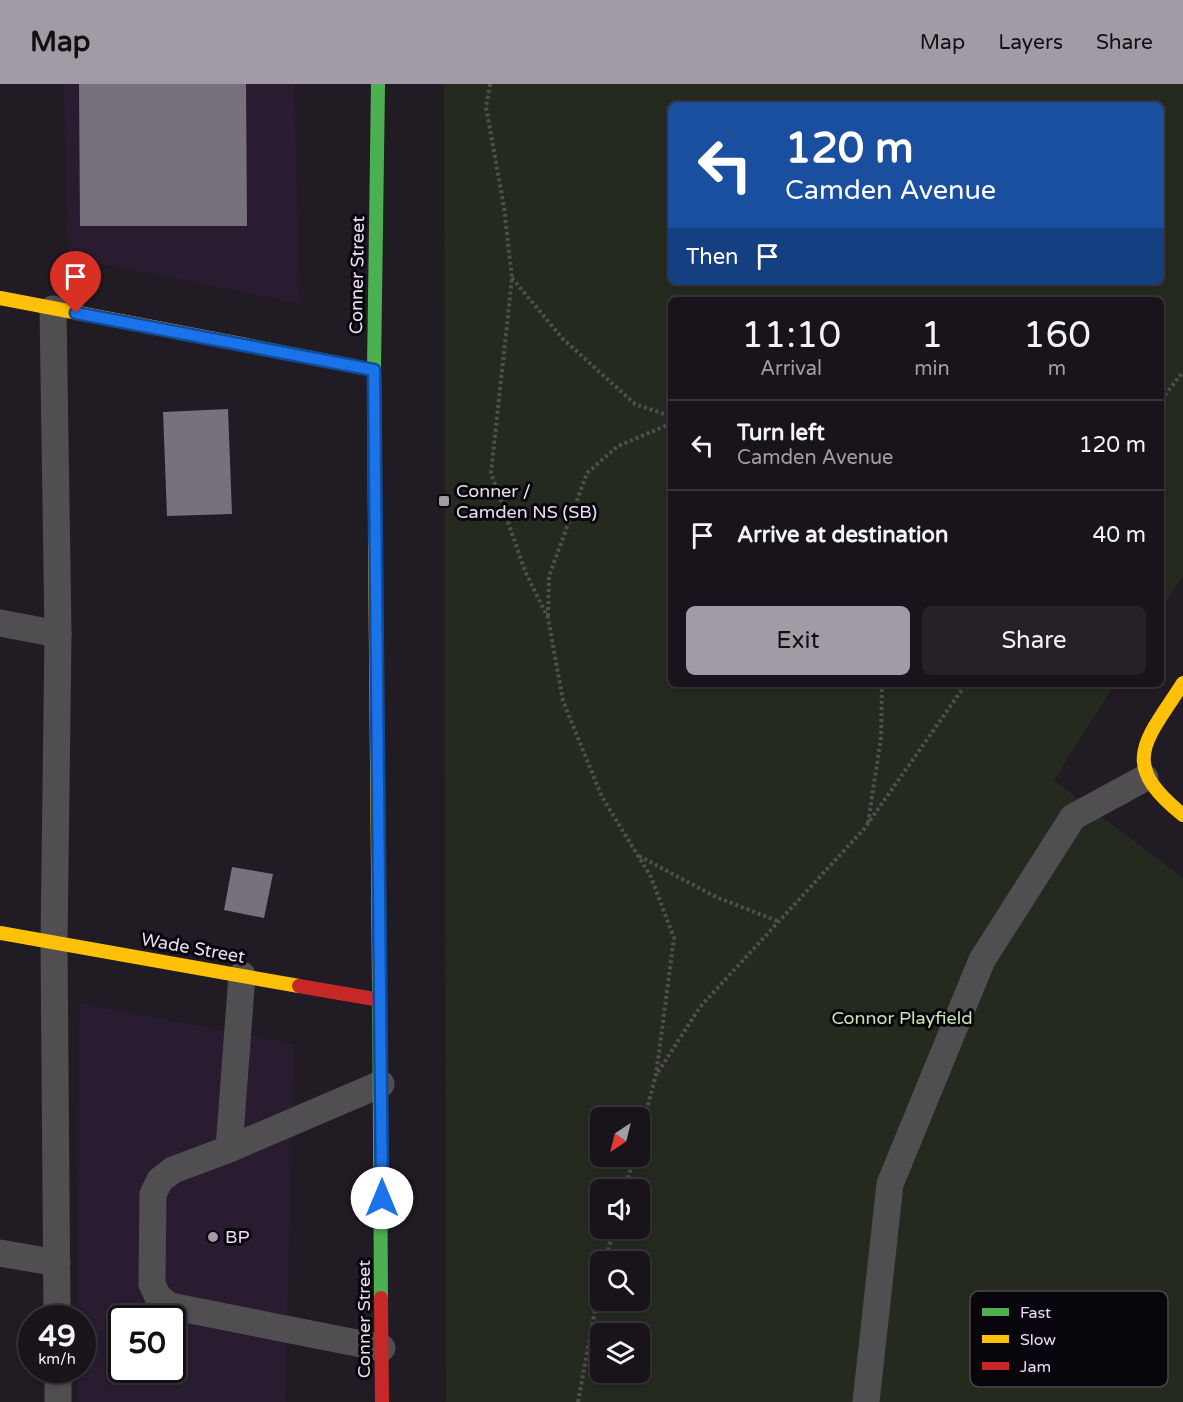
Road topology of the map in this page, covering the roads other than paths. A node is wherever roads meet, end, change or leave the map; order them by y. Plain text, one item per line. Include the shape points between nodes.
1 (378, 84) edge
2 (0, 298) edge
3 (53, 309) junction
4 (374, 370) junction
5 (0, 623) edge
6 (58, 634) junction
7 (1183, 683) edge
8 (1145, 778) junction
9 (1183, 815) edge
10 (0, 933) edge
11 (54, 942) junction
12 (242, 975) junction
13 (380, 1000) junction
14 (381, 1084) junction
15 (229, 1149) junction
16 (0, 1253) edge
17 (57, 1263) junction
18 (57, 1305) edge
19 (382, 1347) junction
20 (58, 1383) edge
21 (58, 1402) edge
22 (382, 1402) edge
23 (866, 1402) edge

1 - 4 main road, Conner Street
2 - 3 main road
3 - 4 main road
3 - 6 lane
4 - 13 main road, Conner Street
5 - 6 lane
6 - 11 lane
7 - 8 main road via 1142,749
8 - 9 main road via 1164,802
8 - 23 lane via 1073,817 982,960 890,1184
10 - 11 main road, Wade Street
11 - 12 main road, Wade Street
11 - 17 lane
12 - 13 main road, Wade Street
12 - 15 lane
13 - 14 main road, Conner Street
14 - 15 lane
14 - 19 main road, Conner Street
15 - 19 lane via 173,1170 160,1180 153,1194 152,1284 158,1298 170,1306
16 - 17 lane
17 - 18 lane
19 - 22 main road, Conner Street
20 - 21 lane

